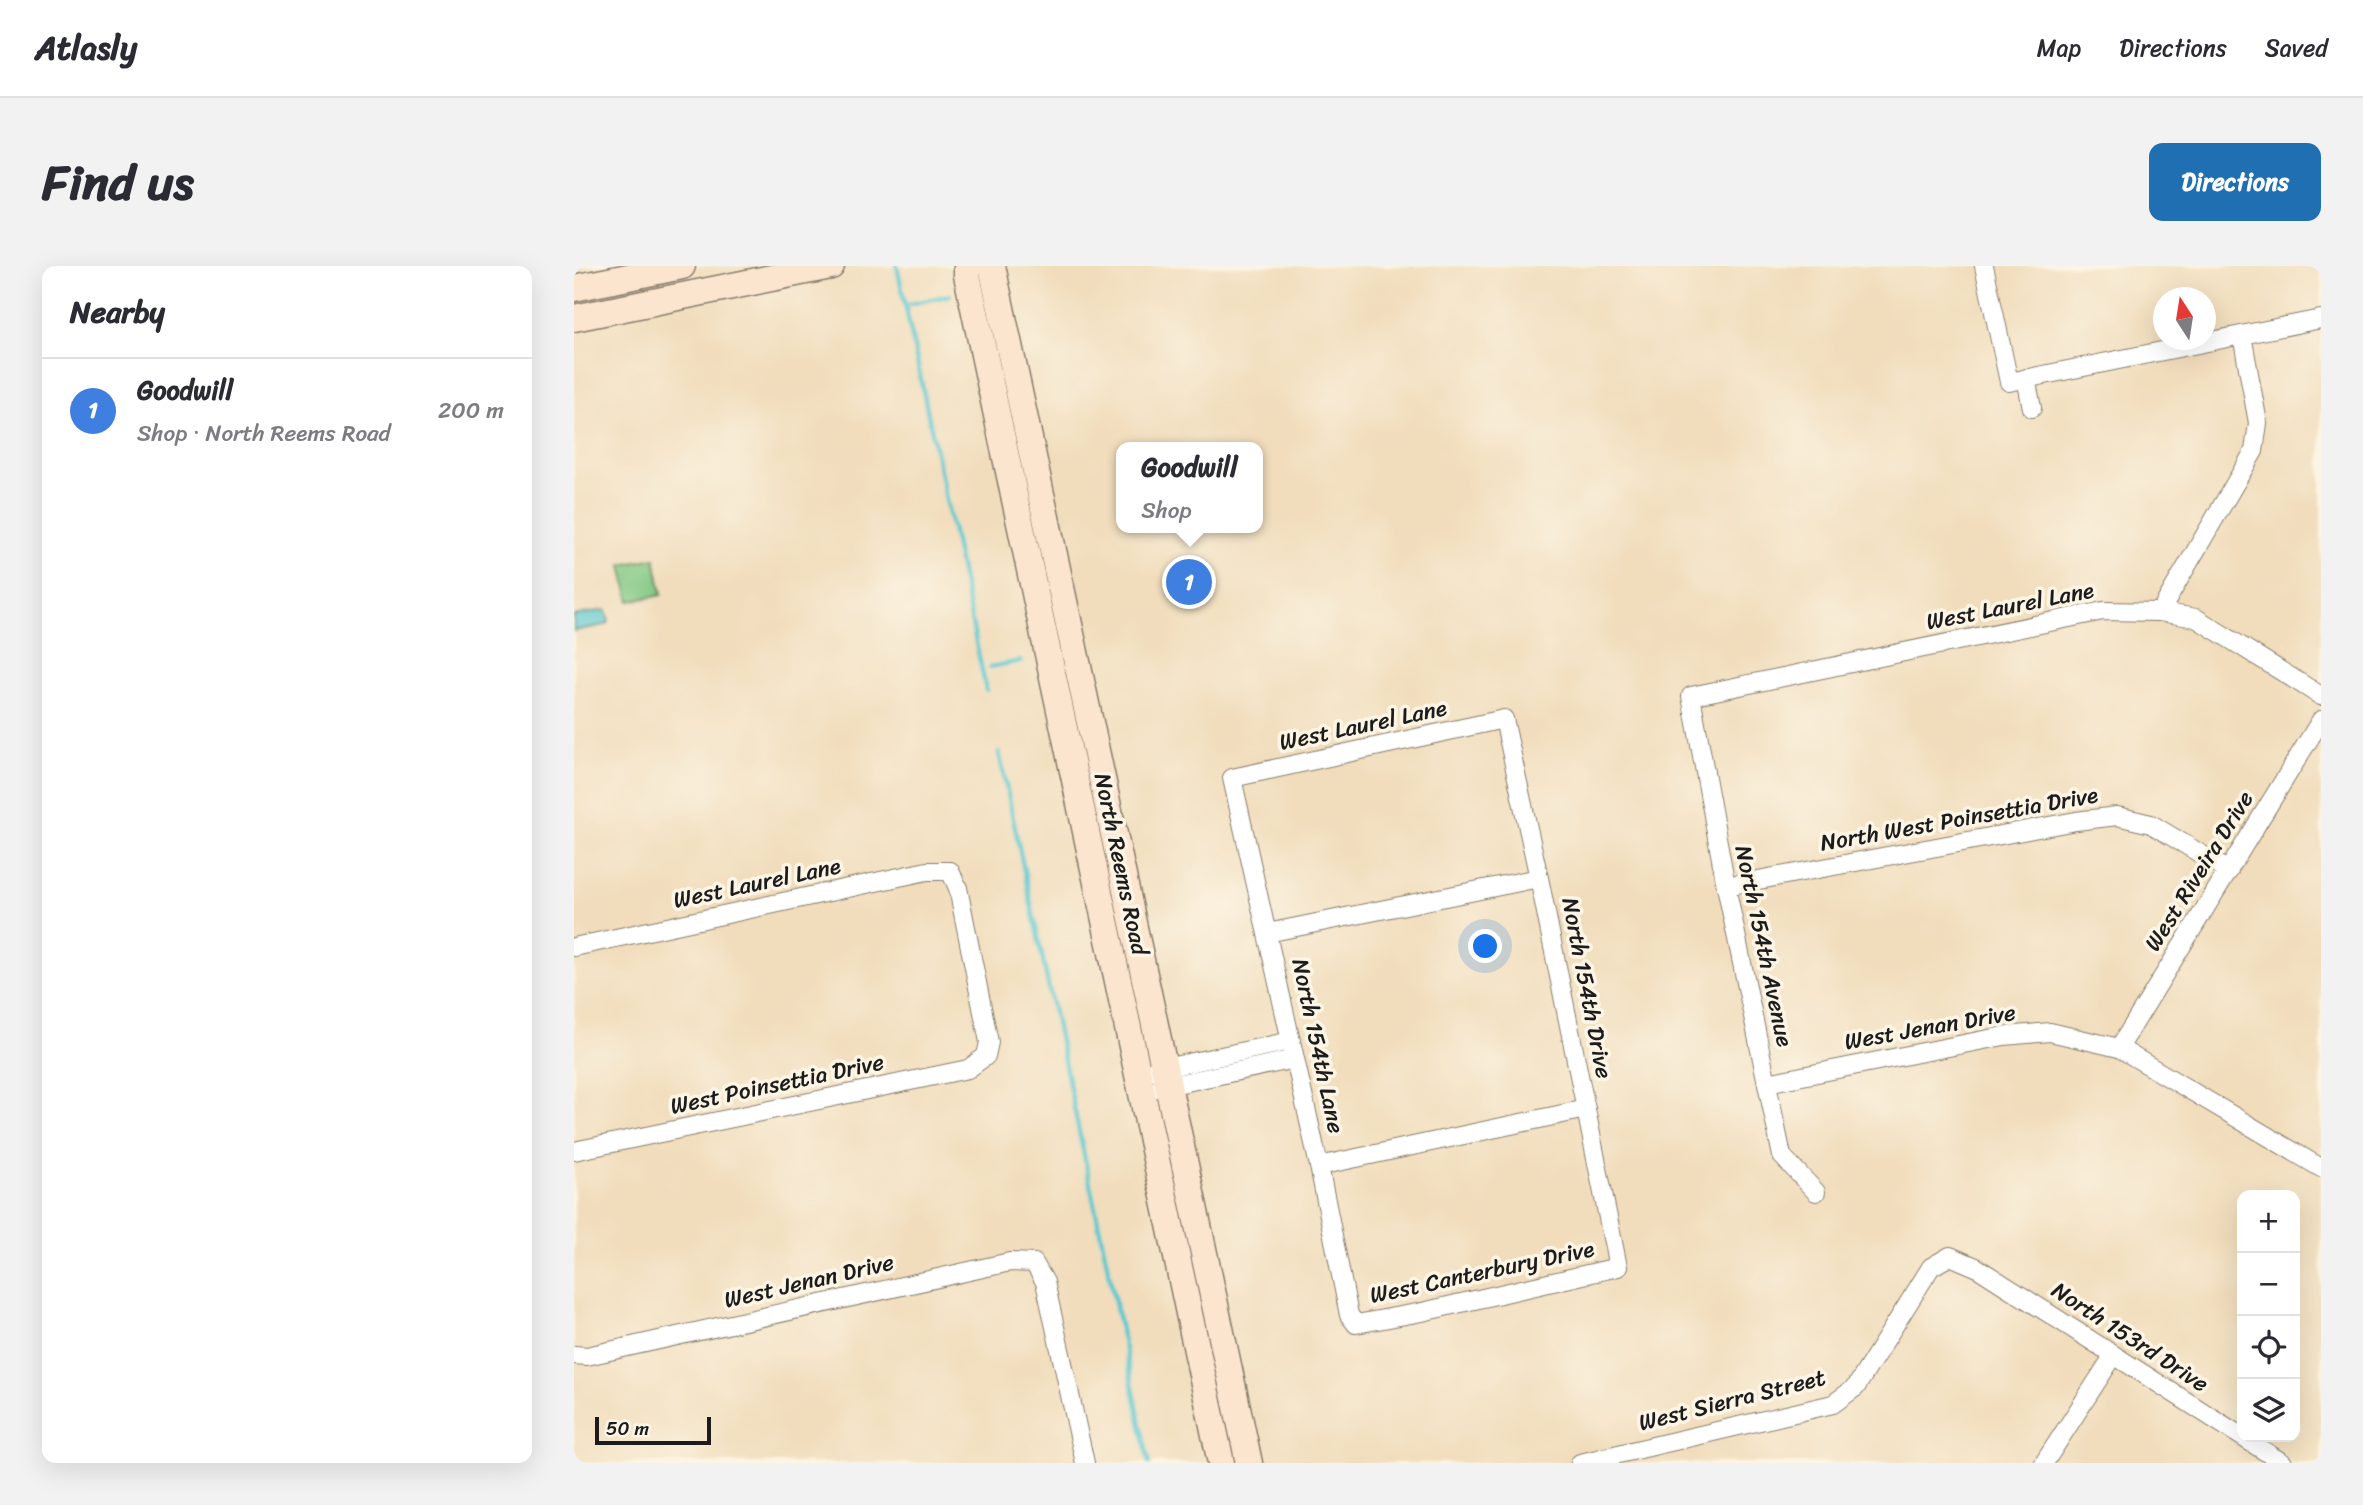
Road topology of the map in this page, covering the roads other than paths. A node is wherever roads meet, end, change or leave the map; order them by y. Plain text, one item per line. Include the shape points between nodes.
1 (682, 266) edge
2 (831, 266) edge
3 (967, 266) edge
4 (992, 266) edge
5 (1984, 266) edge
6 (574, 288) edge
7 (574, 318) edge
8 (2321, 319) edge
9 (2242, 335) junction
10 (2017, 380) junction
11 (2032, 408) dead end
12 (2160, 612) junction
13 (1082, 686) junction
14 (1055, 692) junction
15 (1691, 696) joint
16 (2321, 696) edge
17 (1504, 719) joint
18 (2321, 720) edge
19 (1232, 778) joint
20 (2229, 871) junction
21 (1539, 878) junction
22 (1726, 886) junction
23 (1268, 933) junction
24 (574, 947) edge
25 (2119, 1048) junction
26 (1293, 1050) junction
27 (986, 1056) joint
28 (1166, 1077) junction
29 (1139, 1083) junction
30 (1767, 1083) junction
31 (1586, 1109) junction
32 (574, 1151) edge
33 (1319, 1166) junction
34 (2321, 1168) edge
35 (1816, 1192) dead end
36 (1950, 1256) joint
37 (1618, 1267) joint
38 (1356, 1324) joint
39 (574, 1355) edge
40 (2114, 1355) junction
41 (2280, 1462) edge
42 (1085, 1463) edge
43 (1221, 1463) edge
44 (1250, 1463) edge
45 (1580, 1463) edge
46 (2044, 1463) edge

1 - 6 main road
2 - 7 main road
3 - 14 main road, North Reems Road
4 - 13 main road, North Reems Road
5 - 10 street
8 - 9 street
9 - 10 street
9 - 12 street via 2258,423 2254,451
10 - 11 street
12 - 15 street, West Laurel Lane via 2103,611
12 - 16 street, West Laurel Lane via 2196,618
13 - 14 main road
13 - 28 main road, North Reems Road
14 - 29 main road, North Reems Road
15 - 22 street, North 154th Avenue
17 - 19 street, West Laurel Lane
17 - 21 street, North 154th Drive
18 - 20 street, West Riveira Drive
19 - 23 street, North 154th Lane
20 - 22 street, North West Poinsettia Drive via 2151,824 2117,816
20 - 25 street, West Riveira Drive
21 - 23 street
21 - 31 street, North 154th Drive
22 - 30 street, North 154th Avenue
23 - 26 street, North 154th Lane
24 - 27 street, West Laurel Lane via 927,871 950,871 958,888 984,1016 989,1042
25 - 30 street, West Jenan Drive via 2050,1032 2004,1036
25 - 34 street, West Jenan Drive
26 - 28 street
26 - 33 street, North 154th Lane
27 - 32 street, West Poinsettia Drive via 968,1069
28 - 29 street
28 - 44 main road, North Reems Road
29 - 43 main road, North Reems Road
30 - 35 street, North 154th Avenue via 1782,1156
31 - 33 street
31 - 37 street, North 154th Drive
33 - 38 street, North 154th Lane via 1349,1315
36 - 40 street, North 153rd Drive via 1976,1267
36 - 45 street, West Sierra Street via 1931,1267 1856,1387 1833,1404
37 - 38 street, West Canterbury Drive
39 - 42 street, West Jenan Drive via 587,1356 1010,1262 1034,1262 1045,1282
40 - 41 street, North 153rd Drive
40 - 46 street

